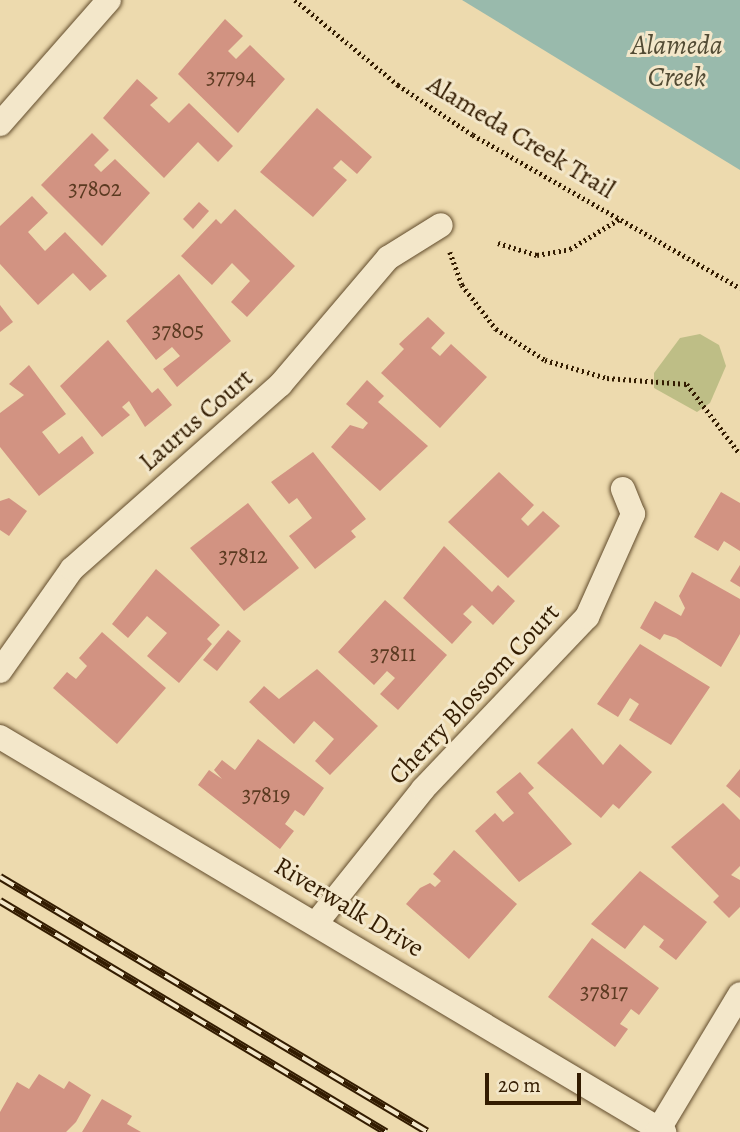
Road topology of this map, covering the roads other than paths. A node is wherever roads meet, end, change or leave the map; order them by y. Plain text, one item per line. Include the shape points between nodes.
1 (109, 0) edge
2 (0, 124) edge
3 (441, 225) road end
4 (623, 489) dead end
5 (0, 671) edge
6 (0, 737) edge
7 (317, 922) junction
8 (740, 994) edge
9 (662, 1130) edge

1 - 2 street
3 - 5 street, Laurus Court via 388,258 280,386 72,569
4 - 7 street, Cherry Blossom Court via 633,514 587,618 423,789
6 - 7 street, Riverwalk Drive
7 - 9 street, Riverwalk Drive
8 - 9 street

